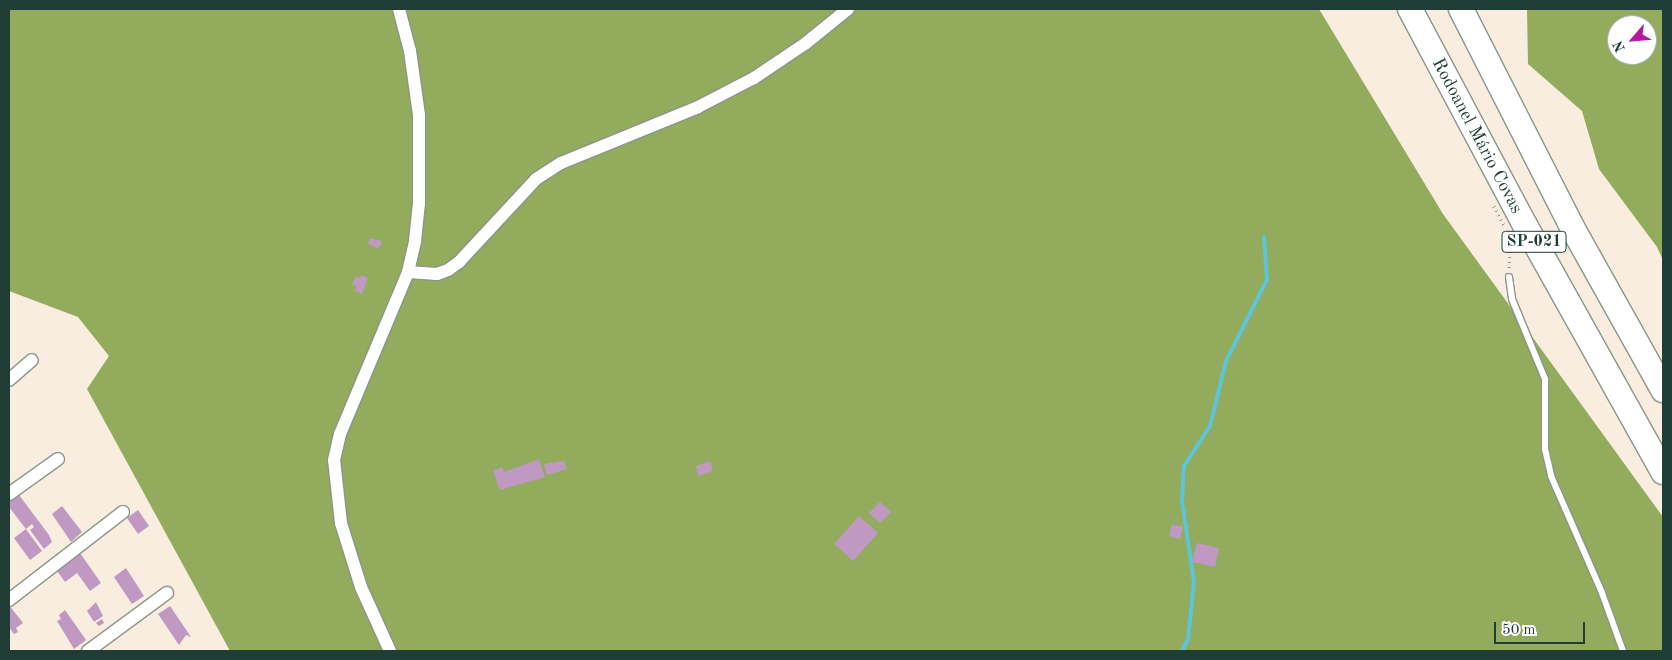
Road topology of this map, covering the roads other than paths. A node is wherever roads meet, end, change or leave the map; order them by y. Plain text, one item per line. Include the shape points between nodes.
1 (399, 9) edge
2 (848, 9) edge
3 (1410, 9) edge
4 (1460, 9) edge
5 (408, 272) junction
6 (1508, 277) dead end
7 (32, 360) dead end
8 (9, 380) edge
9 (1663, 390) edge
10 (58, 459) dead end
11 (1663, 472) edge
12 (9, 494) edge
13 (123, 512) dead end
14 (167, 593) dead end
15 (9, 600) edge
16 (88, 651) edge
17 (390, 651) edge
18 (1623, 651) edge

1 - 5 street via 410,51 419,115 419,204
2 - 5 street via 806,43 754,78 698,107 561,163 536,179 448,270 437,274
3 - 11 highway, Rodoanel Mário Covas / SP-021 via 1525,225
4 - 9 highway, SP-021 via 1572,226
5 - 17 street via 340,434 334,460 341,523 361,587
6 - 18 lane via 1512,299 1545,379 1545,449 1551,476 1602,593
7 - 8 street
10 - 12 street
13 - 15 street
14 - 16 street

